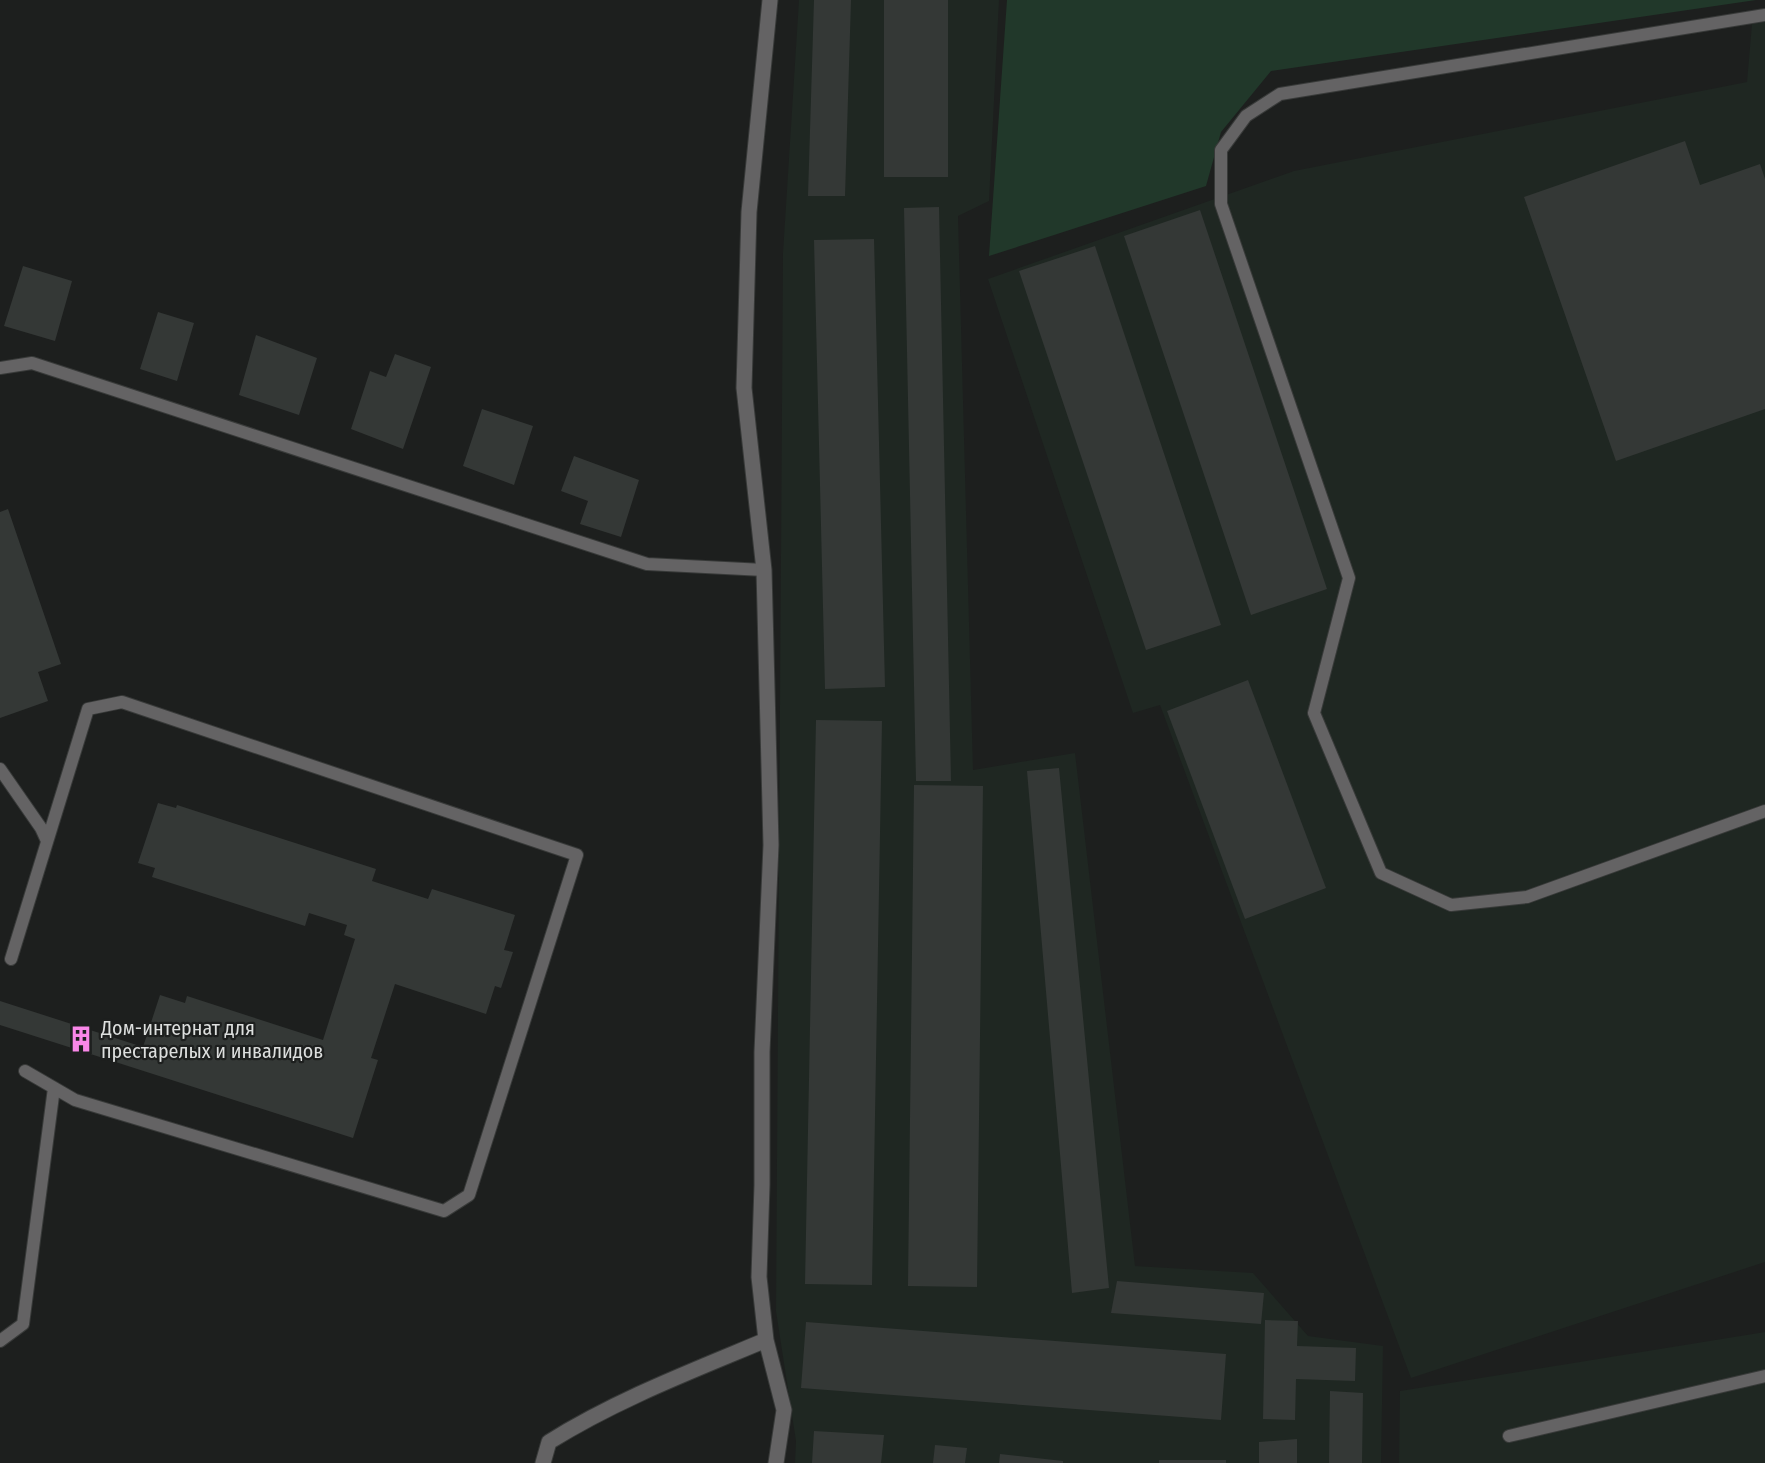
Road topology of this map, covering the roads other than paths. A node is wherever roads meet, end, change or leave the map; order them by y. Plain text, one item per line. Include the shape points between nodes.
1 (770, 0) edge
2 (1765, 15) edge
3 (0, 368) edge
4 (764, 570) junction
5 (0, 769) edge
6 (1765, 811) edge
7 (47, 841) junction
8 (11, 959) dead end
9 (25, 1071) dead end
10 (54, 1088) junction
11 (765, 1340) junction
12 (0, 1341) edge
13 (1765, 1376) edge
14 (1509, 1436) dead end
15 (543, 1463) edge
16 (776, 1463) edge

1 - 4 street via 749,212 744,387
2 - 6 lane via 1280,94 1246,116 1221,150 1221,204 1349,578 1314,713 1381,873 1451,905 1527,897
3 - 4 lane via 32,363 647,564
4 - 11 street via 771,845 762,1053 759,1277
5 - 7 lane
7 - 8 lane
7 - 10 lane via 88,710 122,702 577,855 469,1195 444,1211 75,1100
9 - 10 lane
10 - 12 lane via 23,1324
11 - 15 street via 574,1426 549,1442
11 - 16 street via 784,1410
13 - 14 lane

